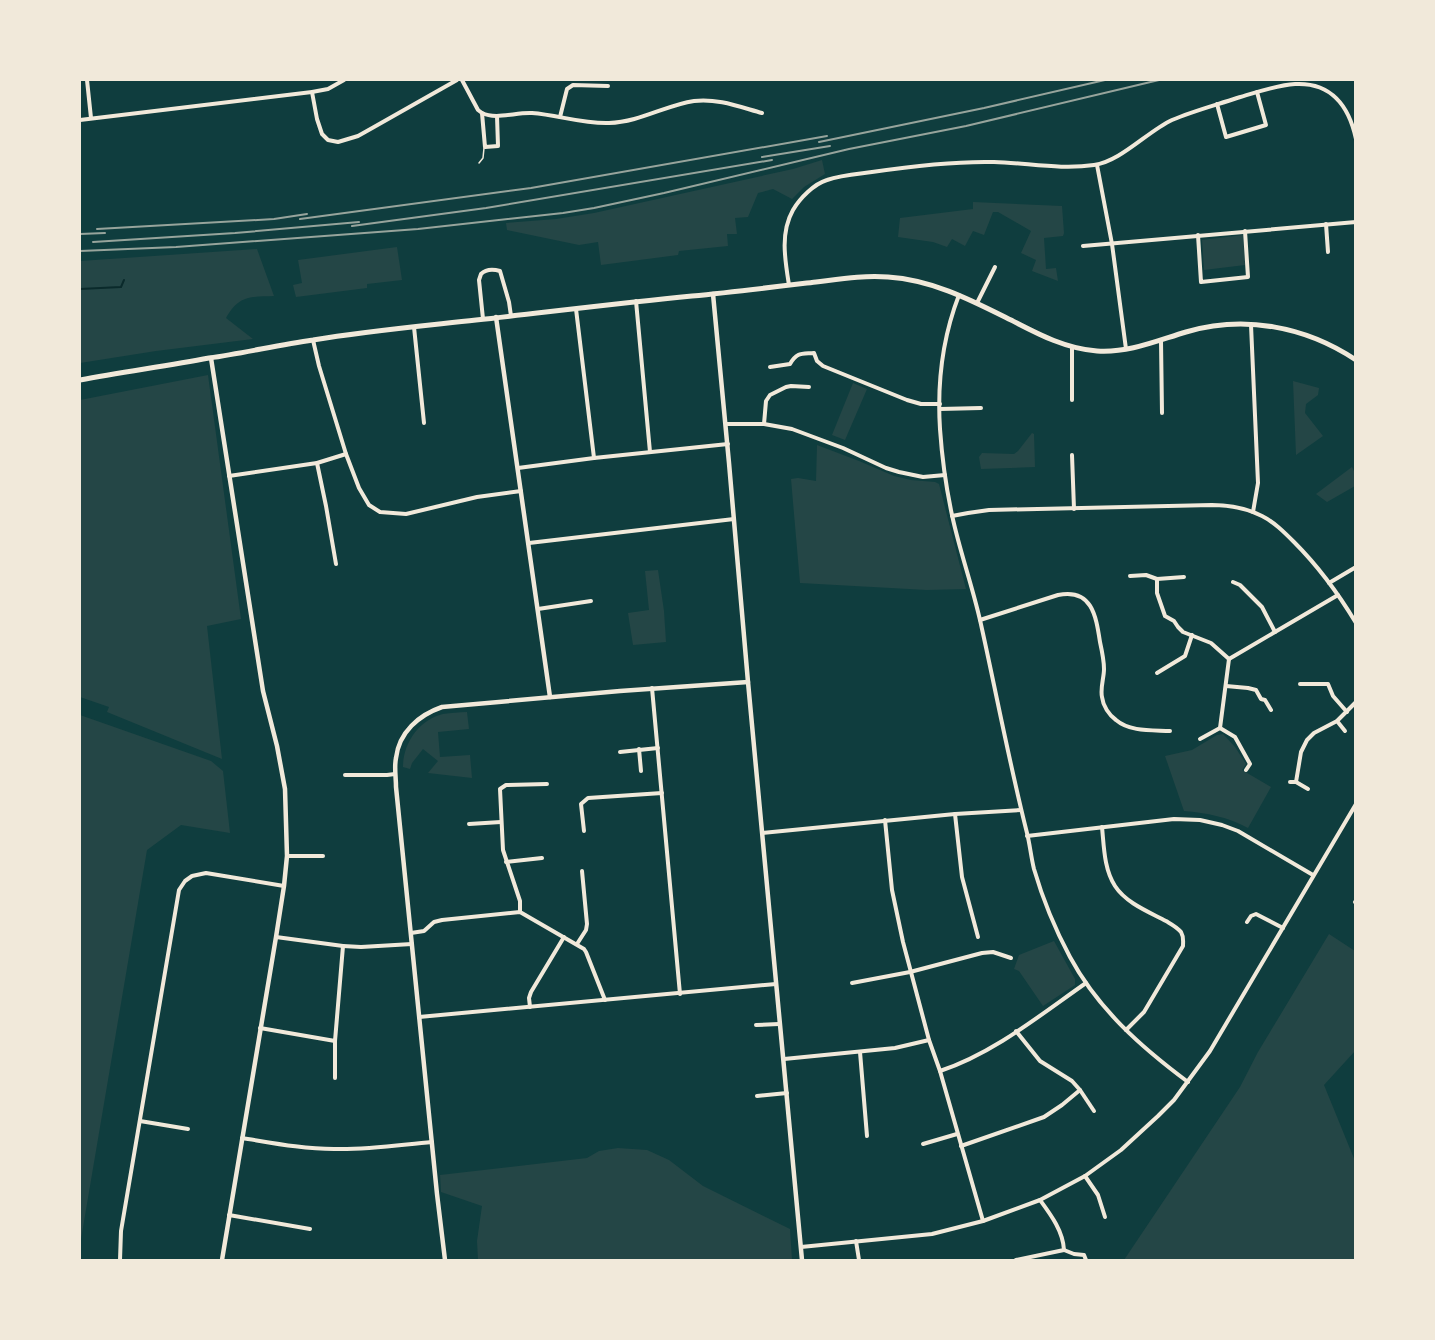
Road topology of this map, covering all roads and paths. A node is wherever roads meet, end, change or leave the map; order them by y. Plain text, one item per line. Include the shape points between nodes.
1 (87, 80) edge
2 (344, 80) edge
3 (459, 80) edge
4 (608, 86) dead end
5 (312, 92) junction
6 (1257, 92) junction
7 (1217, 104) junction
8 (482, 113) junction
9 (762, 113) dead end
10 (497, 116) junction
11 (560, 117) junction
12 (92, 118) junction
13 (80, 120) edge
14 (1356, 139) edge
15 (485, 147) junction
16 (479, 163) dead end
17 (1097, 165) junction
18 (1356, 222) edge
19 (1326, 224) junction
20 (1245, 231) junction
21 (1198, 235) junction
22 (1112, 244) junction
23 (1083, 246) dead end
24 (1328, 252) dead end
25 (995, 267) dead end
26 (789, 285) junction
27 (713, 294) junction
28 (959, 294) junction
29 (636, 301) junction
30 (977, 303) junction
31 (576, 309) junction
32 (511, 316) junction
33 (496, 317) junction
34 (483, 319) junction
35 (1251, 324) junction
36 (414, 327) junction
37 (313, 340) junction
38 (1161, 341) junction
39 (1072, 347) junction
40 (1126, 350) junction
41 (211, 358) junction
42 (1356, 360) edge
43 (770, 367) dead end
44 (80, 380) edge
45 (809, 387) dead end
46 (1072, 400) dead end
47 (940, 406) junction
48 (981, 408) dead end
49 (1162, 413) dead end
50 (424, 423) dead end
51 (726, 424) junction
52 (764, 424) junction
53 (728, 444) junction
54 (650, 452) junction
55 (346, 453) junction
56 (1072, 455) dead end
57 (594, 458) junction
58 (316, 463) junction
59 (518, 468) junction
60 (945, 475) junction
61 (229, 476) junction
62 (522, 491) junction
63 (1074, 509) junction
64 (1253, 512) junction
65 (952, 516) junction
66 (735, 519) junction
67 (529, 543) junction
68 (336, 564) dead end
69 (1356, 567) edge
70 (1130, 576) dead end
71 (1184, 577) dead end
72 (1157, 579) junction
73 (1233, 582) dead end
74 (1329, 583) junction
75 (1338, 595) junction
76 (591, 601) dead end
77 (538, 609) junction
78 (980, 620) junction
79 (1356, 623) edge
80 (1275, 632) junction
81 (1192, 635) junction
82 (1229, 659) junction
83 (1157, 673) dead end
84 (748, 682) junction
85 (1299, 684) dead end
86 (1226, 686) junction
87 (652, 688) junction
88 (550, 697) junction
89 (1356, 702) edge
90 (1271, 710) dead end
91 (1347, 712) junction
92 (1337, 721) junction
93 (1220, 728) junction
94 (1170, 731) dead end
95 (1345, 732) dead end
96 (1200, 739) dead end
97 (658, 748) junction
98 (639, 749) junction
99 (620, 752) dead end
100 (1246, 770) dead end
101 (641, 771) dead end
102 (395, 774) junction
103 (345, 775) dead end
104 (1290, 782) dead end
105 (1296, 783) junction
106 (547, 784) dead end
107 (1308, 789) dead end
108 (662, 794) junction
109 (1356, 804) edge
110 (1021, 810) junction
111 (955, 814) junction
112 (885, 820) junction
113 (501, 822) junction
114 (469, 824) dead end
115 (1102, 826) junction
116 (584, 831) dead end
117 (762, 833) junction
118 (1027, 836) junction
119 (287, 856) junction
120 (323, 856) dead end
121 (542, 858) dead end
122 (506, 862) junction
123 (582, 871) dead end
124 (1313, 875) junction
125 (284, 886) junction
126 (520, 912) junction
127 (1247, 922) dead end
128 (1283, 928) junction
129 (411, 933) junction
130 (276, 937) junction
131 (564, 937) junction
132 (978, 937) dead end
133 (412, 944) junction
134 (576, 944) junction
135 (343, 946) junction
136 (1011, 958) dead end
137 (910, 972) junction
138 (852, 983) dead end
139 (1086, 983) junction
140 (776, 984) junction
141 (680, 994) junction
142 (605, 1000) junction
143 (530, 1007) junction
144 (419, 1017) junction
145 (779, 1024) junction
146 (756, 1025) dead end
147 (260, 1028) junction
148 (1126, 1030) junction
149 (1016, 1031) junction
150 (929, 1040) junction
151 (335, 1041) junction
152 (860, 1052) junction
153 (784, 1059) junction
154 (940, 1071) junction
155 (334, 1078) dead end
156 (1188, 1082) junction
157 (1080, 1090) junction
158 (787, 1093) junction
159 (758, 1096) dead end
160 (1094, 1111) dead end
161 (140, 1121) junction
162 (188, 1129) dead end
163 (957, 1134) junction
164 (867, 1136) dead end
165 (242, 1138) junction
166 (432, 1142) junction
167 (923, 1144) dead end
168 (961, 1146) junction
169 (1085, 1176) junction
170 (1040, 1200) junction
171 (229, 1215) junction
172 (1105, 1217) dead end
173 (983, 1221) junction
174 (310, 1228) dead end
175 (856, 1241) junction
176 (800, 1247) junction
177 (1065, 1250) junction
178 (120, 1260) edge
179 (222, 1260) edge
180 (445, 1260) edge
181 (802, 1260) edge
182 (859, 1260) edge
183 (1016, 1260) edge
184 (1086, 1260) edge

1 - 12 street
2 - 5 street
3 - 5 street via 374,127 338,142 322,134
3 - 8 street
4 - 11 street via 573,85 567,89
5 - 12 street
6 - 7 street
6 - 7 street via 1266,125 1226,137
6 - 14 street via 1294,84 1322,89 1346,109
7 - 17 street via 1172,120 1117,157
8 - 10 street
8 - 15 street
9 - 11 street via 704,100 610,123
10 - 11 street via 525,113
10 - 15 street via 498,146
12 - 13 street
15 - 16 lane
17 - 22 street
17 - 26 street via 952,163 826,180 802,198 786,228
18 - 19 street
19 - 20 street
19 - 24 street
20 - 21 street
20 - 21 street via 1248,277 1201,282
21 - 22 street
22 - 23 street
22 - 40 street
25 - 30 street
26 - 27 main road
26 - 28 main road via 890,277
27 - 29 main road
27 - 51 street
28 - 30 main road
28 - 47 street via 944,345
29 - 31 main road
29 - 54 street
30 - 39 main road
31 - 32 main road
31 - 57 street
32 - 33 main road
32 - 34 street via 500,271 487,270 479,280
33 - 34 main road
33 - 59 street
34 - 36 main road
35 - 38 main road via 1210,326
35 - 42 main road via 1308,335
35 - 64 street via 1258,483
36 - 37 main road
36 - 50 street
37 - 41 main road
37 - 55 street
38 - 40 main road
38 - 49 street
39 - 40 main road
39 - 46 street
41 - 44 main road
41 - 61 street
43 - 47 street via 790,364 799,354 814,353 824,366 907,400
45 - 52 street via 786,387 770,395
47 - 48 street
47 - 60 street
51 - 52 street
51 - 53 street
52 - 60 street via 803,432 899,472 923,477
53 - 54 street
53 - 66 street
54 - 57 street
55 - 58 street
55 - 62 street via 358,489 369,505 380,512 406,514
56 - 63 street
57 - 59 street
58 - 61 street
58 - 68 street
59 - 62 street
60 - 65 street
61 - 119 street via 263,691 285,789
62 - 67 street
63 - 64 street via 1223,505
63 - 65 street via 989,510
64 - 74 street via 1280,529
65 - 78 street
66 - 67 street
66 - 84 street
67 - 77 street
69 - 74 street
70 - 72 street
71 - 72 street
72 - 81 street via 1165,616
73 - 80 street via 1260,604
74 - 75 street
75 - 79 street
75 - 80 street
76 - 77 street
77 - 88 street
78 - 94 street via 1058,595 1082,598 1091,605 1097,619 1104,663 1101,695 1106,709 1129,728
78 - 110 street
80 - 82 street
81 - 82 street via 1211,643
81 - 83 street via 1185,656
82 - 86 street
84 - 87 street
84 - 117 street
85 - 91 street via 1328,684
86 - 90 street via 1256,690
86 - 93 street
87 - 88 street
87 - 97 street
88 - 102 street via 448,706 428,712 413,723 400,742
89 - 91 street
91 - 92 street
92 - 95 street
92 - 105 street via 1307,740
93 - 96 street
93 - 100 street via 1235,737 1250,764
97 - 98 street
97 - 108 street
98 - 99 street
98 - 101 street
102 - 103 street
102 - 129 street
104 - 105 street
105 - 107 street
106 - 113 street via 503,786
108 - 116 street via 588,798 581,804
108 - 141 street
109 - 124 street
110 - 111 street
110 - 118 street
111 - 112 street
111 - 132 street via 962,877
112 - 117 street
112 - 137 street via 892,890
113 - 114 street
113 - 122 street
115 - 118 street
115 - 124 street via 1174,819 1222,825
115 - 148 street via 1110,878 1119,892 1175,927 1184,939 1144,1012
117 - 140 street
118 - 139 street via 1049,914
119 - 120 street
119 - 125 street
121 - 122 street
122 - 126 street
123 - 134 street via 587,924
124 - 128 street
125 - 130 street
125 - 161 street via 206,873 192,876 181,886
126 - 129 street via 442,920 424,931
126 - 131 street
127 - 128 street via 1256,914
128 - 156 street
129 - 133 street
130 - 135 street
130 - 147 street
131 - 134 street
131 - 143 street via 531,992
133 - 135 street
133 - 144 street
134 - 142 street via 586,952
135 - 151 street
136 - 137 street via 982,953
137 - 138 street
137 - 150 street
139 - 148 street
139 - 149 street
140 - 141 street
140 - 145 street
141 - 142 street
142 - 143 street
143 - 144 street
144 - 166 street
145 - 146 street
145 - 153 street
147 - 151 street
147 - 165 street
148 - 156 street
149 - 154 street via 971,1059
149 - 157 street via 1040,1061
150 - 152 street
150 - 154 street
151 - 155 street
152 - 153 street
152 - 164 street
153 - 158 street
154 - 163 street
156 - 169 street via 1138,1135
157 - 160 street
157 - 168 street via 1044,1117
158 - 159 street
158 - 176 street
161 - 162 street
161 - 178 street via 121,1231
163 - 167 street
163 - 168 street
165 - 166 street via 333,1149
165 - 171 street
166 - 180 street
168 - 173 street
169 - 170 street
169 - 172 street via 1098,1195
170 - 173 street
170 - 177 street via 1055,1221
171 - 174 street
171 - 179 street
173 - 175 street via 932,1234
175 - 176 street
175 - 182 street
176 - 181 street
177 - 183 street
177 - 184 street via 1083,1255

